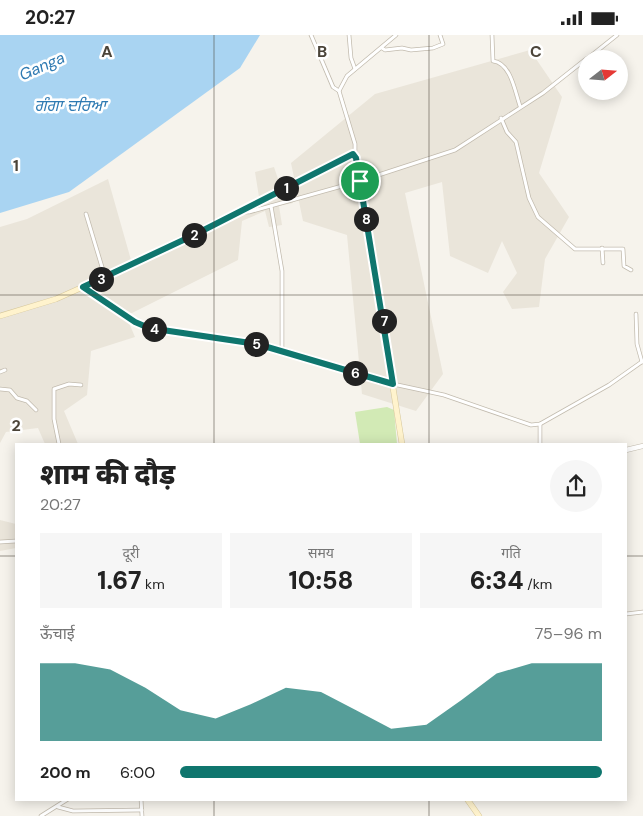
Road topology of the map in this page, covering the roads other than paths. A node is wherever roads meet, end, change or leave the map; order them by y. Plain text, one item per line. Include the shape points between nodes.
1 (311, 35) edge
2 (350, 35) edge
3 (396, 35) edge
4 (440, 35) edge
5 (492, 35) edge
6 (617, 35) edge
7 (382, 48) junction
8 (598, 50) edge
9 (578, 65) edge
10 (355, 69) junction
11 (339, 91) junction
12 (520, 106) junction
13 (501, 118) junction
14 (355, 156) junction
15 (360, 181) junction
16 (271, 206) junction
17 (240, 212) junction
18 (86, 214) dead end
19 (602, 248) junction
20 (603, 263) dead end
21 (631, 270) dead end
22 (105, 277) junction
23 (83, 287) junction
24 (636, 314) dead end
25 (0, 316) edge
26 (282, 351) junction
27 (643, 361) edge
28 (5, 370) dead end
29 (0, 371) edge
30 (393, 384) junction
31 (81, 385) dead end
32 (0, 389) edge
33 (36, 410) dead end
34 (540, 424) junction
35 (59, 443) edge
36 (402, 443) edge
37 (540, 443) edge
38 (643, 446) edge
39 (627, 450) edge
40 (15, 541) edge
41 (0, 542) edge
42 (643, 613) edge
43 (627, 614) edge
44 (66, 801) edge
45 (142, 801) edge
46 (468, 801) edge
47 (58, 807) junction
48 (142, 810) junction
49 (41, 816) edge
50 (142, 816) edge
51 (479, 816) edge

1 - 11 street via 333,87
2 - 10 street
3 - 7 street
4 - 7 street via 443,43 433,48 387,51
5 - 12 street via 493,61 506,69
6 - 8 street
7 - 10 street
9 - 12 street via 543,93
10 - 11 street via 343,81
11 - 14 street
12 - 13 street
13 - 15 street via 455,151
13 - 19 street via 507,132 516,141 529,198 538,217 576,249
14 - 15 main road
14 - 17 main road via 350,155
15 - 16 street
15 - 30 main road
16 - 17 street
16 - 26 street via 282,271
17 - 22 main road
18 - 22 street
19 - 20 street
19 - 21 street via 623,249 624,266
22 - 23 main road
23 - 25 main road
23 - 26 street via 149,328 257,344
24 - 27 street via 637,344
26 - 30 street
27 - 34 street via 609,385
28 - 29 street
30 - 34 street via 444,395 527,425
30 - 36 main road
31 - 35 street via 69,384 54,389 54,419
32 - 33 street via 10,390
34 - 37 street
38 - 39 street
40 - 41 street
42 - 43 street
44 - 47 street
45 - 48 street
46 - 51 main road
47 - 48 street via 73,811
47 - 49 street
48 - 50 street

